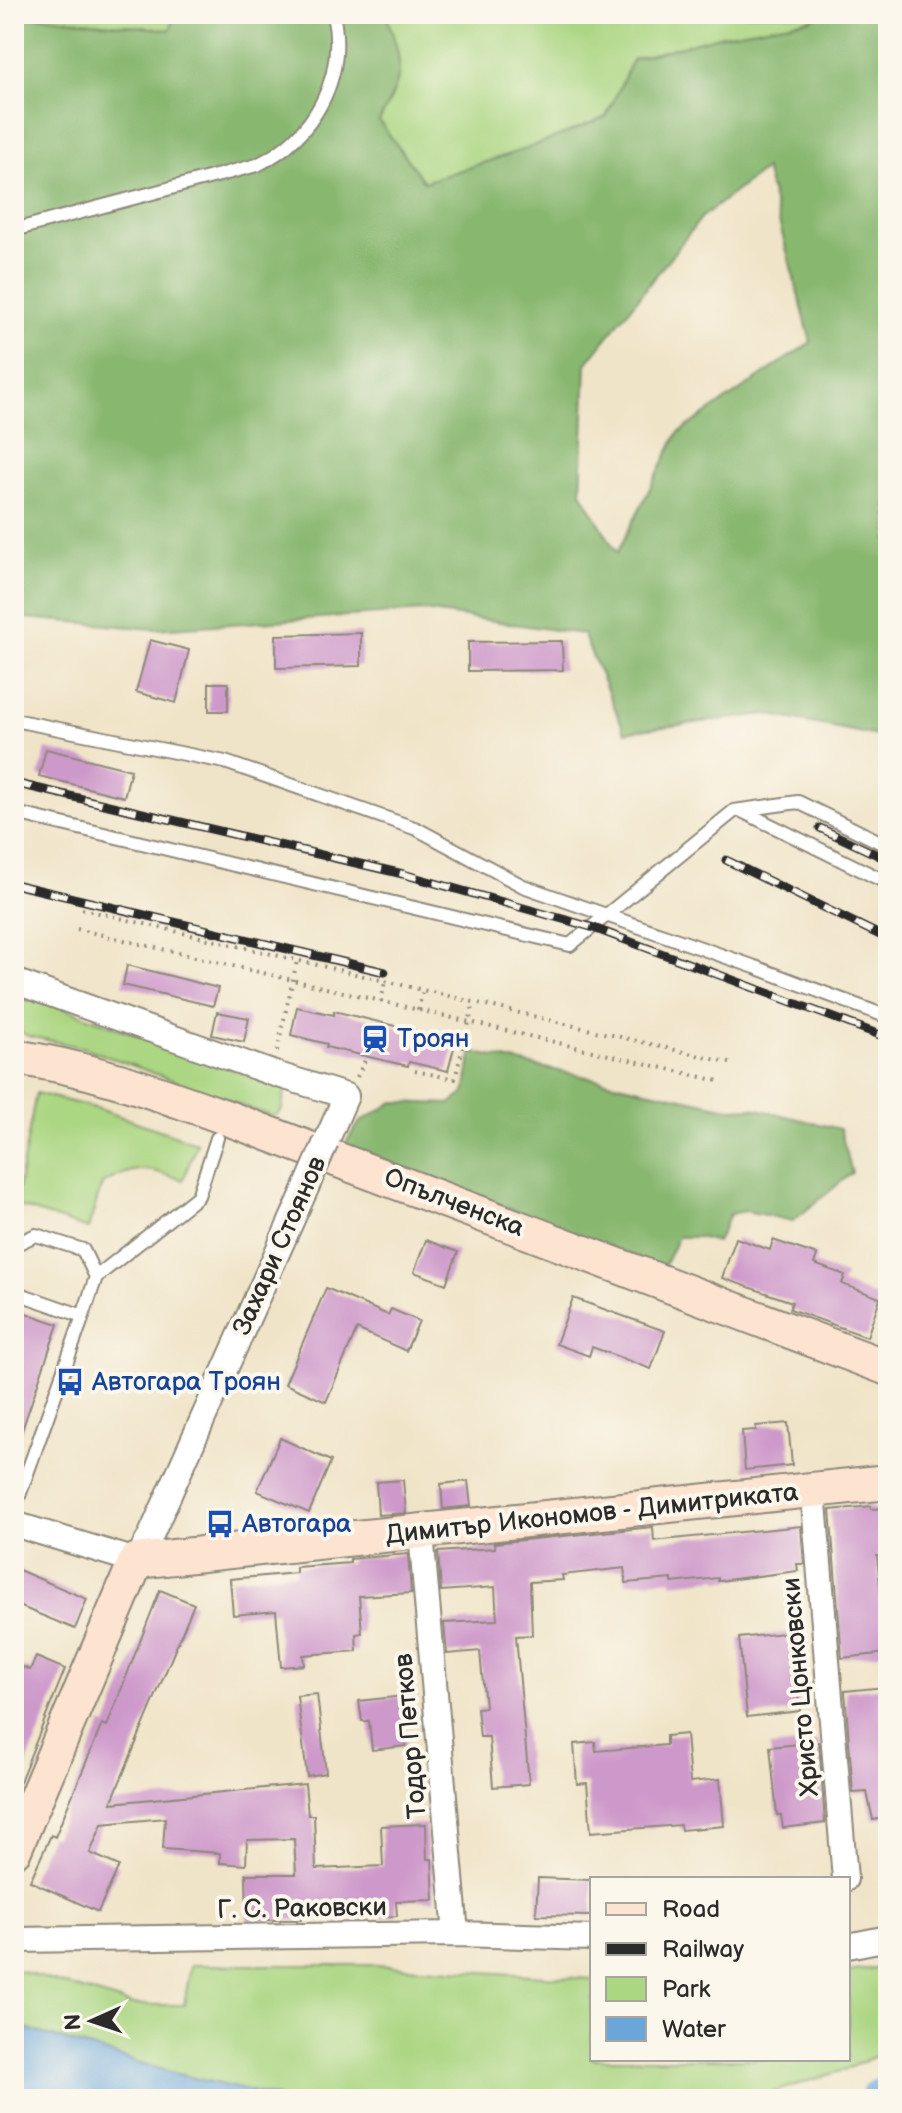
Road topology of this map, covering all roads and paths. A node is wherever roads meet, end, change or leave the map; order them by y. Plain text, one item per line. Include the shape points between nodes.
1 (333, 14) edge
2 (14, 230) edge
3 (14, 720) edge
4 (14, 801) edge
5 (740, 810) junction
6 (888, 846) edge
7 (888, 883) edge
8 (82, 909) dead end
9 (606, 915) junction
10 (77, 929) dead end
11 (297, 961) junction
12 (14, 981) edge
13 (292, 981) junction
14 (385, 982) junction
15 (423, 990) junction
16 (381, 1002) junction
17 (474, 1002) junction
18 (418, 1010) junction
19 (888, 1017) edge
20 (468, 1022) junction
21 (14, 1057) edge
22 (730, 1063) dead end
23 (415, 1071) dead end
24 (272, 1073) junction
25 (14, 1080) edge
26 (723, 1082) dead end
27 (217, 1138) junction
28 (14, 1245) edge
29 (96, 1277) junction
30 (14, 1292) edge
31 (83, 1316) junction
32 (888, 1368) edge
33 (888, 1391) edge
34 (888, 1482) edge
35 (813, 1491) junction
36 (14, 1510) edge
37 (14, 1524) edge
38 (421, 1533) junction
39 (136, 1561) junction
40 (14, 1850) edge
41 (845, 1877) edge
42 (456, 1934) junction
43 (590, 1938) edge
44 (888, 1938) edge
45 (14, 1940) edge
46 (850, 1946) edge

1 - 2 lane via 335,57 326,95 306,128 277,155 257,165
3 - 9 lane via 225,762 417,829 523,886
4 - 9 lane via 20,814 570,945
5 - 6 lane via 798,802
5 - 7 lane
5 - 9 lane
8 - 11 path
9 - 19 lane
10 - 13 path
11 - 13 path
11 - 14 path
12 - 24 street, Захари Стоянов
13 - 16 path
13 - 24 path
14 - 15 path
14 - 16 path
15 - 17 path
15 - 18 path
16 - 18 path
17 - 20 path
17 - 22 path
18 - 20 path
20 - 23 path via 455,1079
20 - 26 path
21 - 32 street, Опълченска via 114,1078 225,1117
24 - 39 street, Захари Стоянов, bridge via 346,1096
25 - 27 street, Опълченска via 108,1100
27 - 29 lane via 198,1196
27 - 33 street, Опълченска
28 - 29 lane via 36,1235 83,1250
29 - 31 lane
30 - 31 lane
31 - 36 lane
34 - 35 street, Димитър Икономов - Димитриката
35 - 38 street, Димитър Икономов - Димитриката
35 - 41 street, Христо Цонковски
37 - 39 street, Димитър Икономов - Димитриката
38 - 39 street, Димитър Икономов - Димитриката
38 - 42 street, Тодор Петков
39 - 40 street, Захари Стоянов
42 - 43 street, Г. С. Раковски
42 - 45 street, Г. С. Раковски
44 - 46 street

